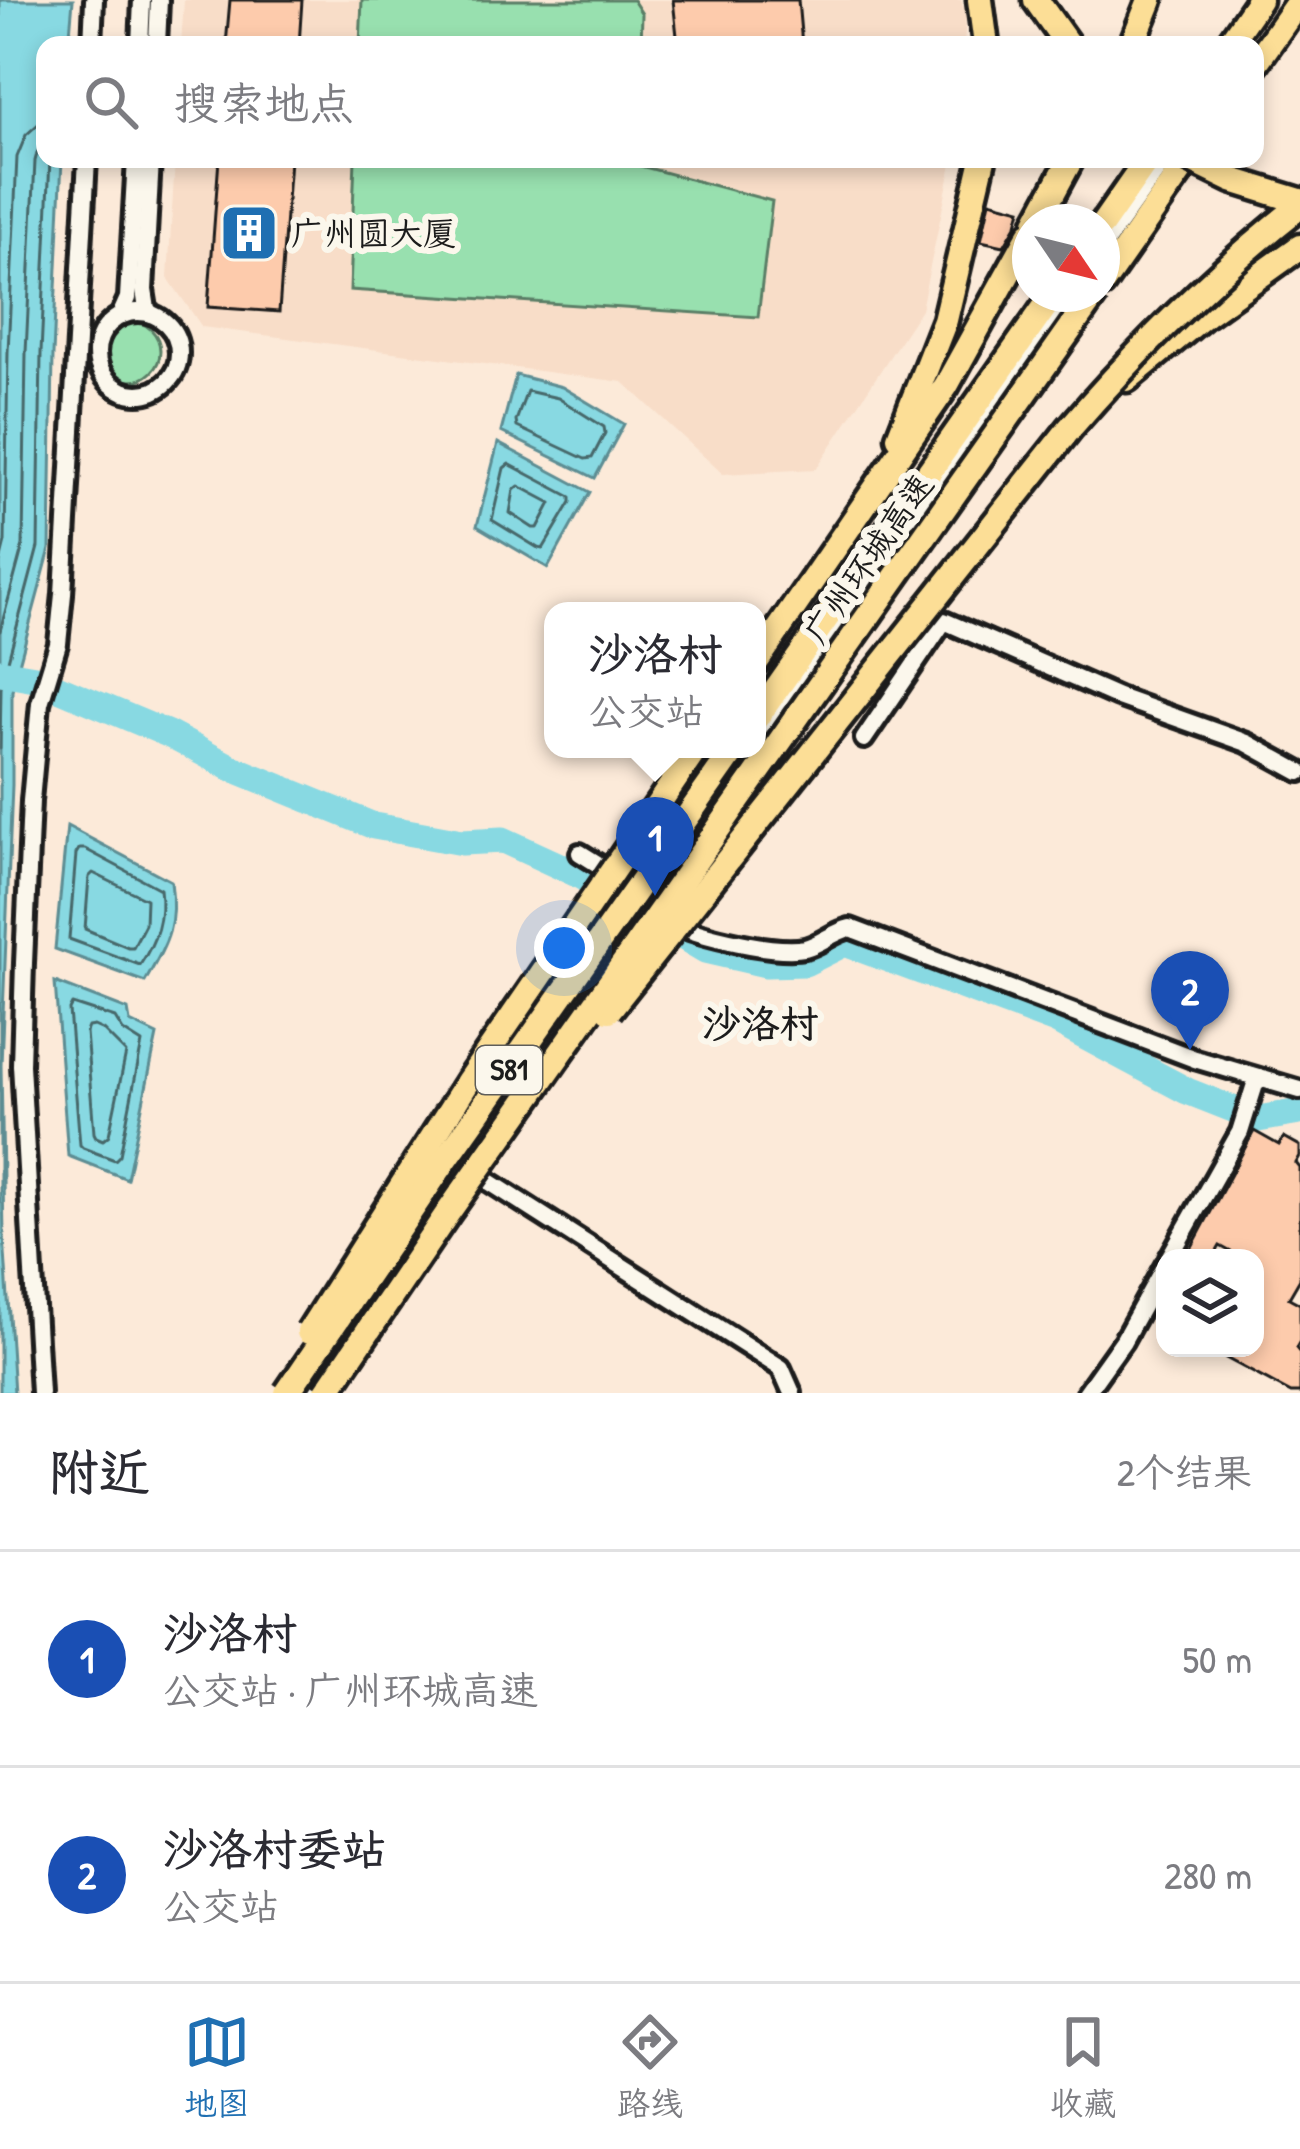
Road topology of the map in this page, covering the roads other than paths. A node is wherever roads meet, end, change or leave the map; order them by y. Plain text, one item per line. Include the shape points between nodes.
1 (94, 0) edge
2 (142, 0) edge
3 (159, 0) edge
4 (980, 0) edge
5 (1036, 0) edge
6 (1150, 0) edge
7 (1259, 0) edge
8 (1272, 0) edge
9 (1300, 0) edge
10 (92, 36) edge
11 (140, 36) edge
12 (157, 36) edge
13 (985, 36) edge
14 (1062, 36) edge
15 (1136, 36) edge
16 (1234, 36) edge
17 (1246, 36) edge
18 (1264, 51) edge
19 (88, 168) edge
20 (135, 168) edge
21 (151, 168) edge
22 (981, 168) edge
23 (1066, 168) edge
24 (1142, 168) edge
25 (1159, 168) edge
26 (1183, 168) edge
27 (1207, 168) edge
28 (1300, 203) edge
29 (1047, 204) edge
30 (1117, 204) edge
31 (1120, 223) edge
32 (1300, 247) edge
33 (1120, 258) edge
34 (1012, 267) edge
35 (1041, 312) edge
36 (1057, 312) edge
37 (1082, 312) edge
38 (151, 314) junction
39 (120, 316) junction
40 (78, 360) junction
41 (98, 361) junction
42 (820, 572) junction
43 (916, 620) junction
44 (766, 648) edge
45 (766, 704) edge
46 (766, 736) edge
47 (864, 739) dead end
48 (690, 758) edge
49 (729, 758) edge
50 (751, 758) edge
51 (1300, 772) edge
52 (580, 853) dead end
53 (646, 907) junction
54 (1256, 1078) junction
55 (1300, 1090) edge
56 (464, 1165) junction
57 (447, 1214) junction
58 (1174, 1249) edge
59 (1156, 1281) edge
60 (40, 1393) edge
61 (273, 1393) edge
62 (287, 1393) edge
63 (303, 1393) edge
64 (326, 1393) edge
65 (792, 1393) edge
66 (1086, 1393) edge

1 - 10 street
2 - 11 street
3 - 12 street
4 - 13 highway
5 - 14 highway
6 - 15 highway
7 - 16 highway
8 - 17 street
9 - 18 highway
19 - 40 street
20 - 39 street via 128,298
21 - 38 street
22 - 42 highway via 928,366 880,474
23 - 29 highway
24 - 30 highway
25 - 31 street
26 - 33 highway
27 - 28 highway, bridge
28 - 43 highway, bridge via 1126,365
32 - 43 highway, bridge via 1103,401
34 - 42 highway via 946,386
35 - 45 highway, 广州环城高速
36 - 46 street
37 - 57 highway, 广州环城高速 / S81, bridge
38 - 39 street
38 - 41 street via 169,326 179,351 161,386 123,391
39 - 41 street via 101,335
40 - 41 street
40 - 60 street via 64,594 40,703 30,824 21,1065
42 - 44 highway
43 - 57 highway, bridge
47 - 51 street via 944,621 1118,697 1247,742
48 - 61 highway, bridge via 469,1080
49 - 62 highway, S81, bridge
50 - 53 street
52 - 53 street via 617,875
53 - 54 street via 692,932 769,947 810,947 850,928
53 - 56 street
54 - 55 street
54 - 58 street via 1240,1132
56 - 63 street
56 - 65 street via 781,1368
57 - 64 highway, 广州环城高速 / S81, bridge
59 - 66 street

